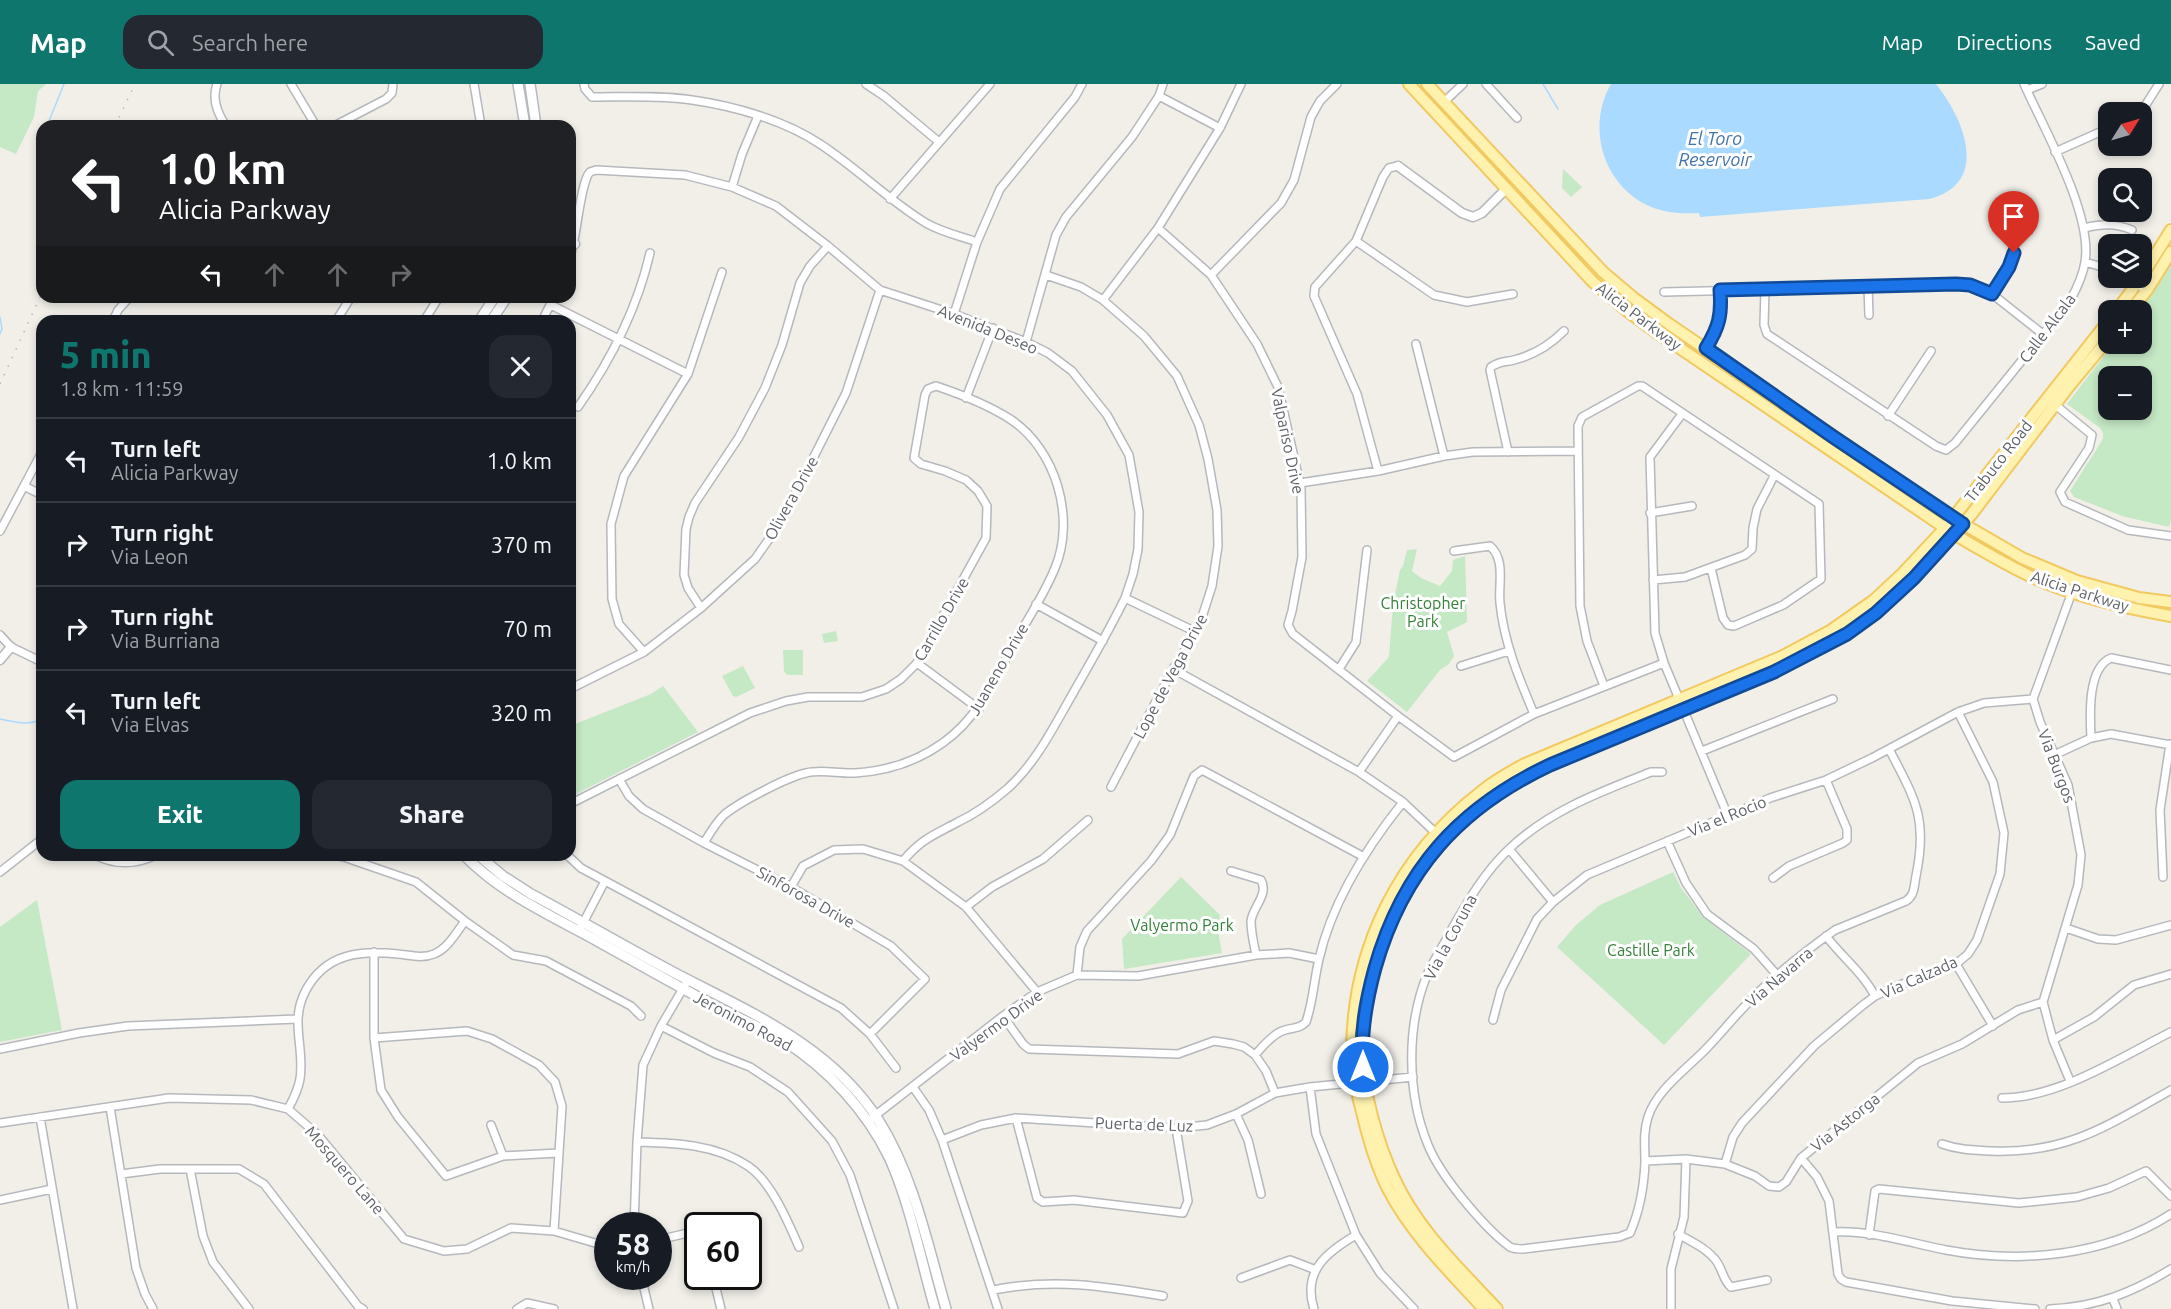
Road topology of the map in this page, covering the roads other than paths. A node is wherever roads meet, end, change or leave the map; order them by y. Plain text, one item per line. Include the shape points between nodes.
1 (217, 84) edge
2 (291, 84) edge
3 (393, 84) edge
4 (474, 84) edge
5 (518, 84) edge
6 (530, 84) edge
7 (584, 84) edge
8 (866, 84) edge
9 (989, 84) edge
10 (1082, 84) edge
11 (1163, 84) edge
12 (1241, 84) edge
13 (1337, 84) edge
14 (1408, 84) edge
15 (1427, 84) edge
16 (1463, 84) edge
17 (1486, 84) edge
18 (2042, 84) edge
19 (2159, 84) edge
20 (2025, 87) edge
21 (1159, 96) junction
22 (1444, 102) junction
23 (2147, 102) edge
24 (758, 116) junction
25 (1517, 118) dead end
26 (222, 120) edge
27 (312, 120) edge
28 (346, 120) edge
29 (481, 120) edge
30 (524, 120) edge
31 (535, 120) edge
32 (1220, 128) junction
33 (2098, 133) edge
34 (939, 141) junction
35 (1487, 148) junction
36 (2055, 152) junction
37 (1398, 166) joint
38 (732, 187) junction
39 (1506, 188) junction
40 (890, 199) junction
41 (576, 223) edge
42 (1559, 226) junction
43 (1158, 228) junction
44 (2084, 228) junction
45 (2132, 230) dead end
46 (2171, 230) edge
47 (2013, 240) dead end
48 (1356, 241) junction
49 (977, 242) junction
50 (828, 246) junction
51 (2171, 252) edge
52 (650, 253) dead end
53 (2085, 262) junction
54 (2152, 264) edge
55 (2098, 266) edge
56 (722, 272) dead end
57 (2152, 272) edge
58 (1046, 275) junction
59 (1211, 275) junction
60 (1868, 286) junction
61 (2136, 288) edge
62 (1765, 289) junction
63 (880, 290) junction
64 (1720, 290) junction
65 (1664, 292) dead end
66 (1513, 294) dead end
67 (1992, 294) junction
68 (1103, 300) junction
69 (2125, 300) edge
70 (551, 305) joint
71 (954, 314) junction
72 (545, 315) edge
73 (571, 315) edge
74 (1869, 315) dead end
75 (576, 317) edge
76 (993, 328) junction
77 (1564, 331) dead end
78 (2044, 335) junction
79 (2098, 336) edge
80 (620, 339) junction
81 (1026, 342) junction
82 (1416, 344) dead end
83 (1706, 348) junction
84 (1931, 351) dead end
85 (2098, 351) edge
86 (1698, 360) junction
87 (688, 374) junction
88 (966, 398) junction
89 (2052, 402) junction
90 (578, 407) dead end
91 (1682, 414) junction
92 (1888, 416) junction
93 (1578, 451) junction
94 (1508, 452) junction
95 (1444, 456) junction
96 (914, 459) joint
97 (36, 463) edge
98 (1378, 471) junction
99 (1774, 476) junction
100 (1300, 483) junction
101 (24, 486) junction
102 (36, 492) edge
103 (1692, 506) dead end
104 (1650, 513) junction
105 (1958, 521) junction
106 (0, 531) edge
107 (1950, 531) junction
108 (2171, 536) edge
109 (1367, 550) dead end
110 (1454, 551) dead end
111 (1711, 568) junction
112 (1653, 580) junction
113 (2077, 581) junction
114 (2073, 592) junction
115 (1125, 598) junction
116 (2171, 602) edge
117 (1036, 604) junction
118 (701, 608) junction
119 (2171, 616) edge
120 (1196, 632) junction
121 (0, 634) edge
122 (1102, 641) junction
123 (11, 647) junction
124 (1509, 651) junction
125 (644, 652) junction
126 (36, 659) edge
127 (0, 660) edge
128 (917, 663) junction
129 (1664, 663) junction
130 (1461, 666) dead end
131 (1173, 669) junction
132 (1339, 669) junction
133 (2171, 670) edge
134 (576, 686) edge
135 (1604, 686) junction
136 (1833, 699) dead end
137 (2033, 699) junction
138 (1683, 705) junction
139 (979, 709) junction
140 (1958, 712) junction
141 (1534, 714) junction
142 (1398, 716) junction
143 (2091, 738) junction
144 (2170, 745) edge
145 (1889, 749) junction
146 (1702, 751) junction
147 (2054, 755) junction
148 (1359, 772) junction
149 (1662, 772) dead end
150 (619, 779) junction
151 (1826, 780) junction
152 (1111, 787) dead end
153 (576, 801) edge
154 (1403, 802) junction
155 (1728, 816) junction
156 (1088, 820) dead end
157 (1440, 837) junction
158 (1666, 841) junction
159 (704, 843) junction
160 (36, 844) edge
161 (1509, 849) junction
162 (1364, 857) junction
163 (111, 861) edge
164 (142, 861) edge
165 (358, 861) edge
166 (470, 861) edge
167 (486, 861) edge
168 (573, 861) edge
169 (903, 861) junction
170 (1231, 871) dead end
171 (0, 872) edge
172 (2163, 877) dead end
173 (1773, 878) dead end
174 (605, 881) junction
175 (791, 887) junction
176 (1553, 902) junction
177 (966, 907) junction
178 (465, 921) junction
179 (2171, 925) edge
180 (581, 926) junction
181 (2066, 928) junction
182 (1826, 936) junction
183 (374, 952) junction
184 (1256, 955) junction
185 (1319, 958) junction
186 (1956, 964) junction
187 (2171, 974) edge
188 (1077, 975) junction
189 (1777, 975) junction
190 (685, 984) junction
191 (1036, 992) junction
192 (1875, 996) junction
193 (2043, 1002) junction
194 (641, 1016) dead end
195 (1003, 1016) junction
196 (297, 1019) junction
197 (1493, 1020) dead end
198 (661, 1026) junction
199 (1993, 1026) junction
200 (2171, 1032) edge
201 (870, 1034) junction
202 (374, 1038) junction
203 (2053, 1040) junction
204 (0, 1049) edge
205 (1256, 1055) junction
206 (896, 1068) dead end
207 (1413, 1077) junction
208 (2070, 1081) junction
209 (1360, 1082) junction
210 (913, 1087) junction
211 (1310, 1087) junction
212 (2171, 1090) edge
213 (1275, 1093) junction
214 (2002, 1098) dead end
215 (110, 1107) junction
216 (288, 1109) junction
217 (1236, 1114) junction
218 (40, 1116) junction
219 (871, 1118) junction
220 (1016, 1118) junction
221 (0, 1123) edge
222 (491, 1125) dead end
223 (1176, 1128) junction
224 (942, 1140) junction
225 (637, 1142) junction
226 (1942, 1144) dead end
227 (558, 1153) junction
228 (502, 1156) junction
229 (1801, 1158) junction
230 (1686, 1159) junction
231 (1645, 1161) junction
232 (1725, 1164) junction
233 (190, 1169) junction
234 (121, 1174) junction
235 (52, 1189) junction
236 (1262, 1194) dead end
237 (2171, 1196) edge
238 (0, 1200) edge
239 (634, 1212) edge
240 (2171, 1214) edge
241 (554, 1231) junction
242 (1834, 1232) junction
243 (1630, 1233) joint
244 (1678, 1234) junction
245 (1356, 1235) junction
246 (1869, 1235) junction
247 (594, 1243) edge
248 (799, 1247) dead end
249 (2171, 1269) edge
250 (1316, 1270) junction
251 (1241, 1278) dead end
252 (1767, 1281) dead end
253 (645, 1290) edge
254 (716, 1290) edge
255 (993, 1290) junction
256 (1163, 1296) dead end
257 (2114, 1299) junction
258 (74, 1309) edge
259 (153, 1309) edge
260 (249, 1309) edge
261 (363, 1309) edge
262 (517, 1309) edge
263 (554, 1309) edge
264 (649, 1309) edge
265 (721, 1309) edge
266 (894, 1309) edge
267 (935, 1309) edge
268 (946, 1309) edge
269 (998, 1309) edge
270 (1314, 1309) edge
271 (1414, 1309) edge
272 (1484, 1309) edge
273 (1497, 1309) edge
274 (1671, 1309) edge
275 (2035, 1309) edge
276 (2050, 1309) edge
277 (2117, 1309) edge

1 - 26 street via 214,97
2 - 27 street
3 - 28 street via 386,99
4 - 29 street
5 - 30 main road
6 - 31 main road
7 - 24 street via 592,97 690,99
8 - 34 street
9 - 34 street
10 - 49 street via 1000,189
11 - 21 street
12 - 32 street
13 - 59 street via 1311,117 1294,180 1281,203
14 - 39 main road, Alicia Parkway
15 - 22 main road, Alicia Parkway
16 - 22 street
17 - 25 street
18 - 20 street
19 - 23 street
20 - 36 street, Calle Alcala
21 - 32 street
21 - 58 street via 1132,137 1066,217 1056,235
22 - 35 main road, Alicia Parkway
24 - 38 street
24 - 40 street via 819,143
32 - 43 street
33 - 36 street
34 - 40 street
35 - 39 main road via 1504,176
35 - 42 main road, Alicia Parkway
36 - 44 street, Calle Alcala
37 - 39 street via 1473,217
37 - 48 street via 1389,168 1383,177
38 - 41 street, Avenida Deseo via 685,175 596,170 584,181
38 - 50 street, Avenida Deseo via 776,206
39 - 42 main road via 1518,191 1545,219
39 - 86 main road, Alicia Parkway via 1593,282
40 - 49 street via 928,225
42 - 83 main road, Alicia Parkway via 1635,299
43 - 59 street, Valpariso Drive
43 - 68 street
44 - 45 street via 2103,224
44 - 53 street, Calle Alcala
46 - 54 main road
47 - 67 street via 2009,267
48 - 66 street via 1434,295 1467,302
48 - 98 street via 1315,287 1314,296 1357,394
49 - 71 street
50 - 63 street, Avenida Deseo
50 - 118 street via 800,283 765,388 689,517 684,575
51 - 57 main road
52 - 80 street via 644,281
53 - 55 street
53 - 78 street, Calle Alcala via 2070,301
56 - 87 street
58 - 68 street, Lope de Vega Drive via 1081,287
58 - 81 street
59 - 100 street, Valpariso Drive via 1257,344 1278,387
60 - 62 street
60 - 67 street via 1956,284
60 - 74 street
61 - 69 main road
62 - 64 street
62 - 92 street via 1767,334
63 - 71 street, Avenida Deseo
63 - 118 street, Olivera Drive via 846,393 780,522 755,559
64 - 65 street
64 - 83 street via 1720,319
67 - 78 street
68 - 120 street, Lope de Vega Drive via 1135,328 1177,376 1199,425 1214,492 1218,546 1212,586
70 - 72 street
70 - 73 street
71 - 76 street, Avenida Deseo
75 - 80 street
76 - 81 street, Avenida Deseo
76 - 88 street
77 - 94 street via 1529,355 1491,367
78 - 92 street, Calle Alcala via 1946,450
79 - 89 main road, Trabuco Road
80 - 87 street
80 - 90 street
81 - 115 street, Avenida Deseo via 1072,371 1107,415 1129,455 1139,512 1138,549
82 - 95 street
83 - 86 main road
83 - 105 main road, Alicia Parkway
84 - 92 street
85 - 89 main road, Trabuco Road
86 - 107 main road, Alicia Parkway
87 - 125 street via 624,476 611,524 612,599 619,624
88 - 96 street, Juaneno Drive via 936,386 928,389
88 - 117 street, Juaneno Drive via 1011,419 1028,435 1041,451 1061,495 1062,542 1055,568
89 - 105 main road, Trabuco Road via 1995,485
89 - 108 street via 2092,435 2089,448 2060,492 2065,502 2128,530
91 - 93 street via 1638,386 1581,417
91 - 99 street
91 - 104 street via 1650,457
93 - 94 street
93 - 135 street via 1580,606 1587,641
94 - 95 street
95 - 98 street
96 - 128 street, Carrillo Drive via 966,480 978,490 987,506 986,538
97 - 101 street
98 - 100 street
99 - 111 street via 1757,509 1752,549
99 - 111 street via 1819,504 1821,577 1817,583 1783,605 1734,626 1723,618
100 - 132 street, Valpariso Drive via 1302,557 1288,625 1293,634
101 - 102 street
101 - 106 street
103 - 104 street
104 - 112 street
105 - 107 main road, Trabuco Road
105 - 113 main road, Alicia Parkway via 2022,558
107 - 114 main road, Alicia Parkway via 2032,577
107 - 138 main road, Trabuco Road via 1874,600 1841,624
109 - 132 street via 1356,642
110 - 124 street via 1490,546 1496,551
111 - 112 street via 1685,577
112 - 129 street via 1655,633
113 - 114 main road
113 - 116 main road, Alicia Parkway via 2139,598
114 - 119 main road, Alicia Parkway
114 - 137 street
115 - 120 street
115 - 122 street, Avenida Deseo
117 - 122 street
117 - 139 street, Juaneno Drive
118 - 125 street, Olivera Drive
120 - 131 street, Lope de Vega Drive
121 - 123 street
122 - 169 street, Avenida Deseo via 1026,770 985,806 915,846
123 - 126 street
123 - 127 street
124 - 130 street
124 - 141 street
125 - 134 street, Olivera Drive
128 - 139 street
128 - 150 street, Carrillo Drive via 886,689 862,697 786,700 750,713
129 - 135 street
129 - 138 street
131 - 148 street
131 - 152 street, Lope de Vega Drive
132 - 142 street, Valpariso Drive
133 - 143 street via 2111,658 2105,661 2091,695
135 - 141 street
136 - 146 street
137 - 140 street, Via el Rocio via 1984,703
137 - 147 street, Via Burgos
138 - 146 street
138 - 157 main road, Trabuco Road via 1525,764 1482,791
139 - 159 street, Juaneno Drive via 942,744 908,763 855,773 805,773 779,784 726,814
140 - 145 street, Via el Rocio
140 - 186 street, Via Calzada via 1993,782 2004,833 2000,874 1988,915 1968,954
141 - 142 street, Valpariso Drive via 1454,757
142 - 148 street
143 - 144 street via 2111,734
143 - 147 street
144 - 172 street via 2160,810
145 - 151 street, Via el Rocio
145 - 182 street, Via Navarra via 1912,793 1920,821 1921,855 1913,894 1906,901
146 - 155 street
147 - 181 street, Via Burgos via 2068,785 2081,855 2078,885
148 - 154 street
149 - 161 street, Via la Coruna via 1651,772 1567,807
150 - 153 street, Carrillo Drive
150 - 159 street, Sinforosa Drive via 643,809
151 - 155 street, Via el Rocio
151 - 173 street via 1847,830 1847,840 1789,866
154 - 157 street
154 - 162 street
155 - 158 street, Via el Rocio
156 - 177 street via 1043,859 992,887
157 - 209 main road, Trabuco Road via 1409,886 1380,949 1364,1021
158 - 176 street, Via el Rocio via 1587,875
158 - 189 street via 1686,884 1707,914 1754,949
159 - 175 street, Sinforosa Drive
160 - 171 street
161 - 176 street
161 - 207 street, Via la Coruna via 1485,874 1468,900 1427,975 1413,1035
162 - 185 street via 1344,893
162 - 188 street via 1202,770 1194,776 1170,835 1086,931
163 - 164 street
165 - 178 street via 416,882
166 - 180 main road, Jeronimo Road via 513,896
167 - 180 main road, Jeronimo Road via 518,887
168 - 174 street
169 - 175 street via 862,849 834,850 803,866
169 - 177 street
170 - 184 street via 1261,880 1264,886 1251,921
174 - 180 street
174 - 201 street via 841,1008
175 - 201 street, Sinforosa Drive via 891,946 925,979
176 - 197 street, Via el Rocio via 1532,927 1501,990
177 - 191 street
178 - 183 street via 447,944 431,955
178 - 194 street via 513,955 546,960 631,1006
179 - 181 street via 2116,940 2098,939
180 - 190 main road, Jeronimo Road
181 - 193 street, Via Burgos
182 - 189 street, Via Navarra
182 - 192 street
183 - 196 street via 350,954 323,971 306,991
183 - 202 street
184 - 185 street, Valyermo Drive via 1289,953
184 - 188 street, Valyermo Drive via 1138,976
185 - 205 street via 1306,1022 1276,1035
186 - 192 street, Via Calzada
186 - 199 street
187 - 203 street via 2134,985 2094,1017
188 - 191 street, Valyermo Drive
189 - 231 street, Via Navarra via 1659,1097 1643,1135
190 - 198 street
190 - 219 main road, Jeronimo Road via 790,1034 812,1049 846,1079
191 - 195 street, Valyermo Drive
192 - 232 street, Via Calzada via 1814,1046 1756,1106 1733,1137
193 - 199 street, Via Astorga via 2018,1010
193 - 203 street
195 - 205 street via 1029,1049 1178,1054 1214,1041 1244,1047
195 - 210 street, Valyermo Drive
196 - 204 street via 128,1026
196 - 216 street via 300,1079
198 - 225 street via 643,1065
198 - 266 street via 750,1066 788,1092 832,1141 850,1175
199 - 229 street, Via Astorga via 1918,1063
200 - 208 street
201 - 206 street
202 - 227 street via 467,1031 492,1039 539,1065 555,1082 562,1106
202 - 228 street via 381,1090 446,1176
203 - 208 street
205 - 213 street
207 - 209 street, Puerta de Luz
207 - 243 street, Via la Coruna via 1419,1117 1444,1175 1473,1212 1512,1248
208 - 214 street via 2042,1094
209 - 211 street, Puerta de Luz
209 - 272 main road, Trabuco Road via 1373,1155 1388,1189 1416,1234
209 - 273 main road, Trabuco Road via 1378,1140 1419,1222
210 - 219 street, Valyermo Drive
210 - 224 street
211 - 213 street, Puerta de Luz
211 - 245 street via 1316,1134
212 - 226 street via 2105,1127 2064,1144 1999,1151 1959,1150
213 - 217 street, Puerta de Luz
215 - 216 street, Mosquero Lane via 169,1098 251,1100
215 - 218 street, Mosquero Lane
215 - 234 street
216 - 241 street, Mosquero Lane via 318,1135 404,1239 444,1251 467,1249 511,1228
217 - 223 street, Puerta de Luz via 1207,1125
217 - 236 street via 1248,1140
218 - 221 street, Mosquero Lane
218 - 235 street
219 - 267 main road, Jeronimo Road via 901,1188
219 - 268 main road, Jeronimo Road via 901,1162
220 - 223 street, Puerta de Luz
220 - 223 street via 1037,1198 1043,1202 1074,1200 1183,1213 1188,1201
220 - 224 street, Puerta de Luz via 981,1125
222 - 228 street
224 - 255 street
225 - 239 street
225 - 248 street via 685,1144 719,1152 749,1166 771,1191
227 - 228 street
227 - 241 street
229 - 232 street, Via Astorga via 1786,1182 1775,1187
229 - 242 street via 1817,1177 1829,1201
230 - 231 street, Via Astorga
230 - 232 street, Via Astorga
230 - 244 street via 1684,1216
231 - 243 street, Via Navarra via 1643,1192
233 - 234 street
233 - 260 street via 203,1236 213,1262
233 - 261 street via 239,1169 264,1184
234 - 259 street via 136,1268
235 - 238 street
235 - 258 street
237 - 246 street via 2146,1171 2077,1197 2019,1203 1879,1189 1875,1191
240 - 246 street via 2102,1245 2038,1256 1950,1251
241 - 247 street, Mosquero Lane
242 - 246 street
242 - 275 street via 1838,1274 1846,1282 1927,1298
244 - 252 street via 1717,1261 1731,1287
244 - 274 street via 1671,1269
245 - 250 street via 1325,1256
245 - 271 street via 1380,1273
249 - 257 street
250 - 251 street via 1290,1260
250 - 270 street via 1311,1285
253 - 264 street
254 - 265 street
255 - 256 street via 1077,1283
255 - 269 street
257 - 276 street
257 - 277 street
262 - 263 street via 527,1303

